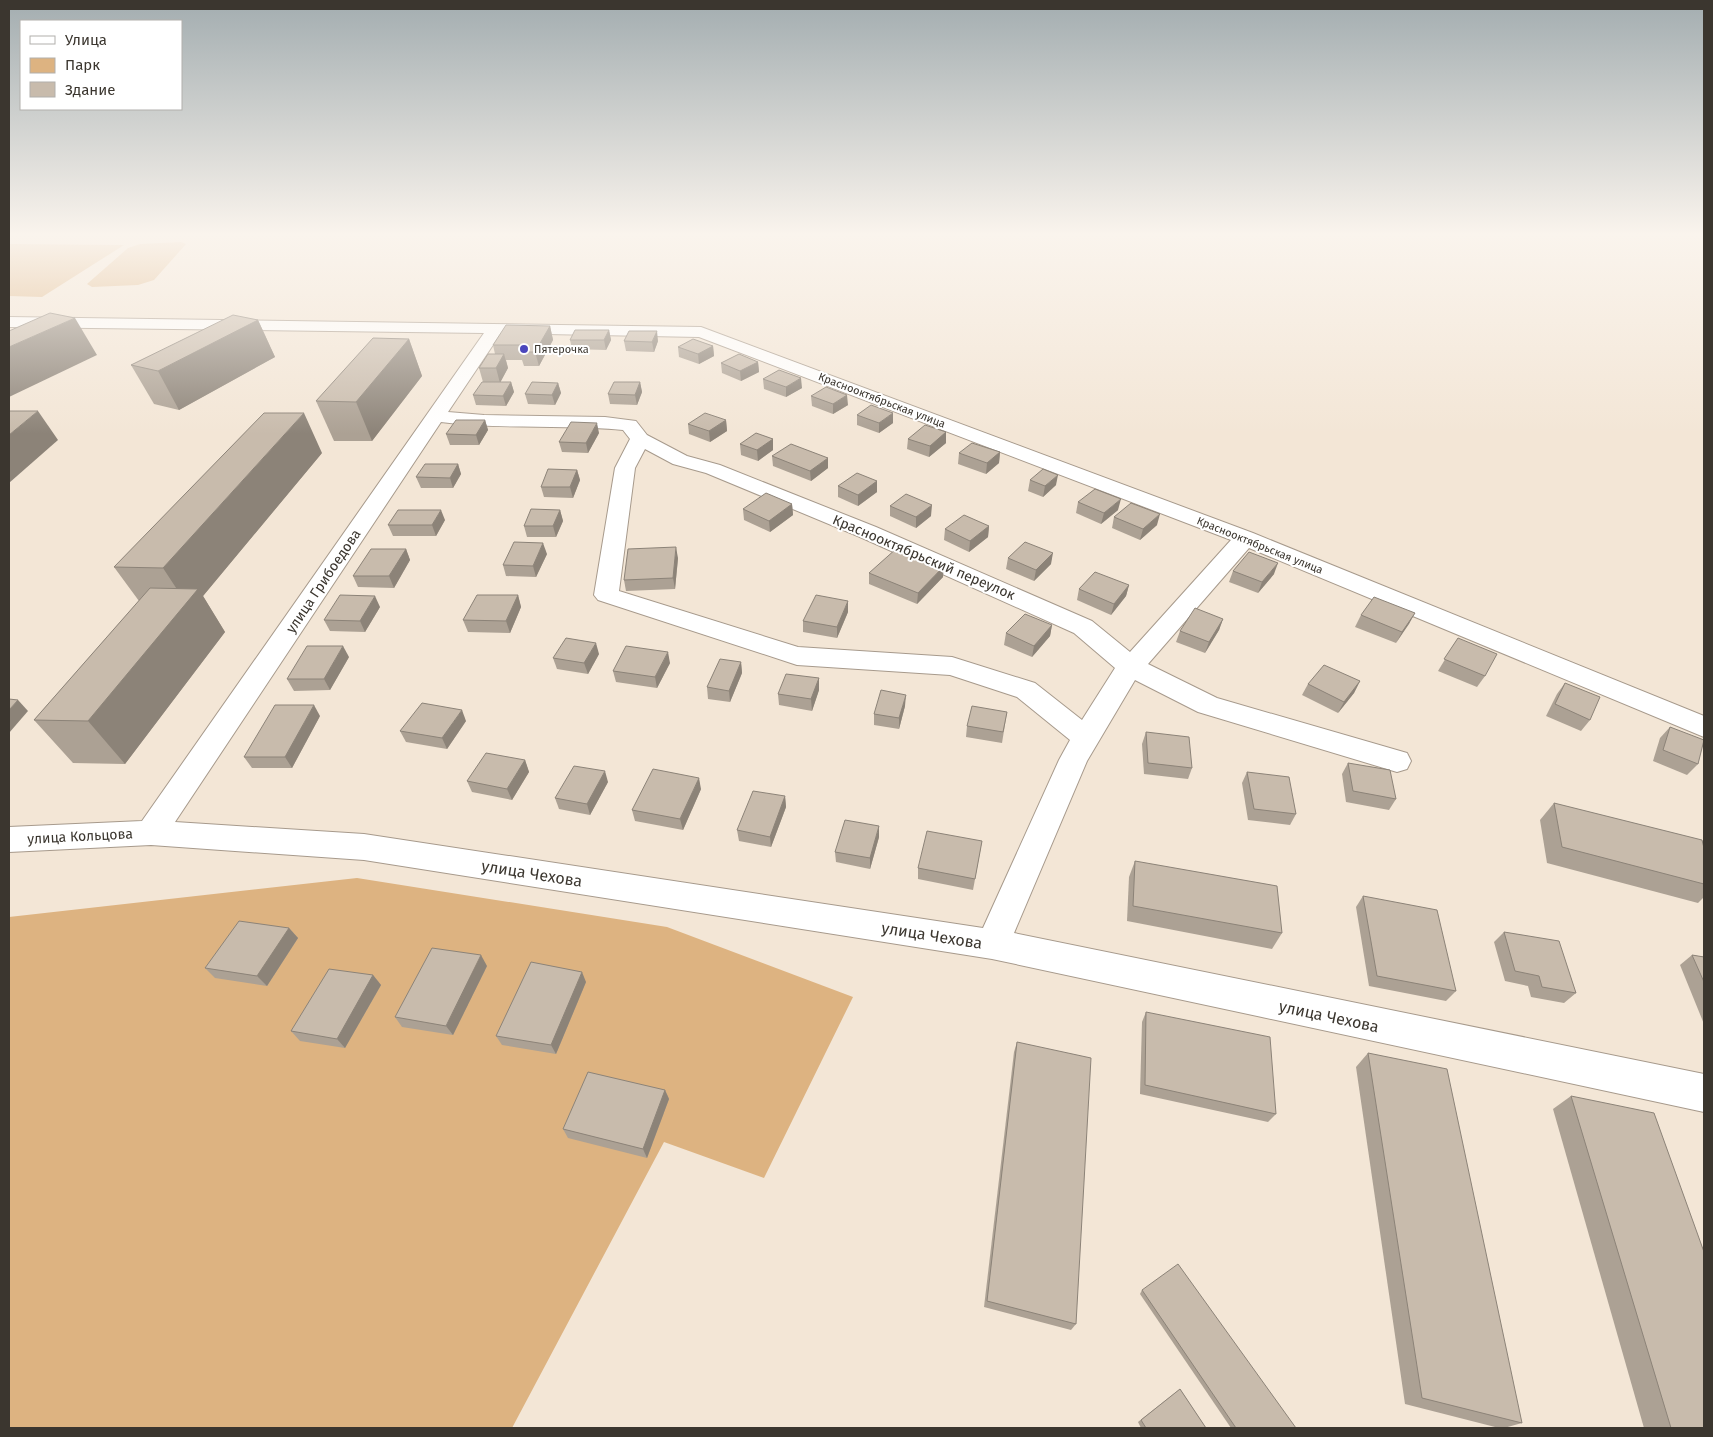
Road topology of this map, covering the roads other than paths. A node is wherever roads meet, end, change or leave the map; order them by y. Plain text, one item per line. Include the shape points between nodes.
1 (9, 322) edge
2 (495, 329) junction
3 (436, 416) junction
4 (640, 439) junction
5 (1245, 538) junction
6 (1131, 667) junction
7 (1704, 728) edge
8 (1086, 738) junction
9 (1397, 761) dead end
10 (151, 833) junction
11 (9, 840) edge
12 (992, 944) junction
13 (1704, 1093) edge

1 - 2 street, Краснооктябрьская улица
2 - 3 street, улица Грибоедова
2 - 5 street, Краснооктябрьская улица via 701,332
3 - 4 street, Краснооктябрьский переулок via 463,421 600,421 628,425
3 - 10 street, улица Грибоедова
4 - 6 street, Краснооктябрьский переулок via 680,460 713,469 868,532 1083,627
4 - 8 street via 625,468 606,595 797,656 952,666 1026,690
5 - 6 street
5 - 7 street, Краснооктябрьская улица
6 - 8 street
6 - 9 street, Краснооктябрьский переулок via 1208,705
8 - 12 street via 1073,760
10 - 11 street, улица Кольцова
10 - 12 street, улица Чехова via 364,847
12 - 13 street, улица Чехова

